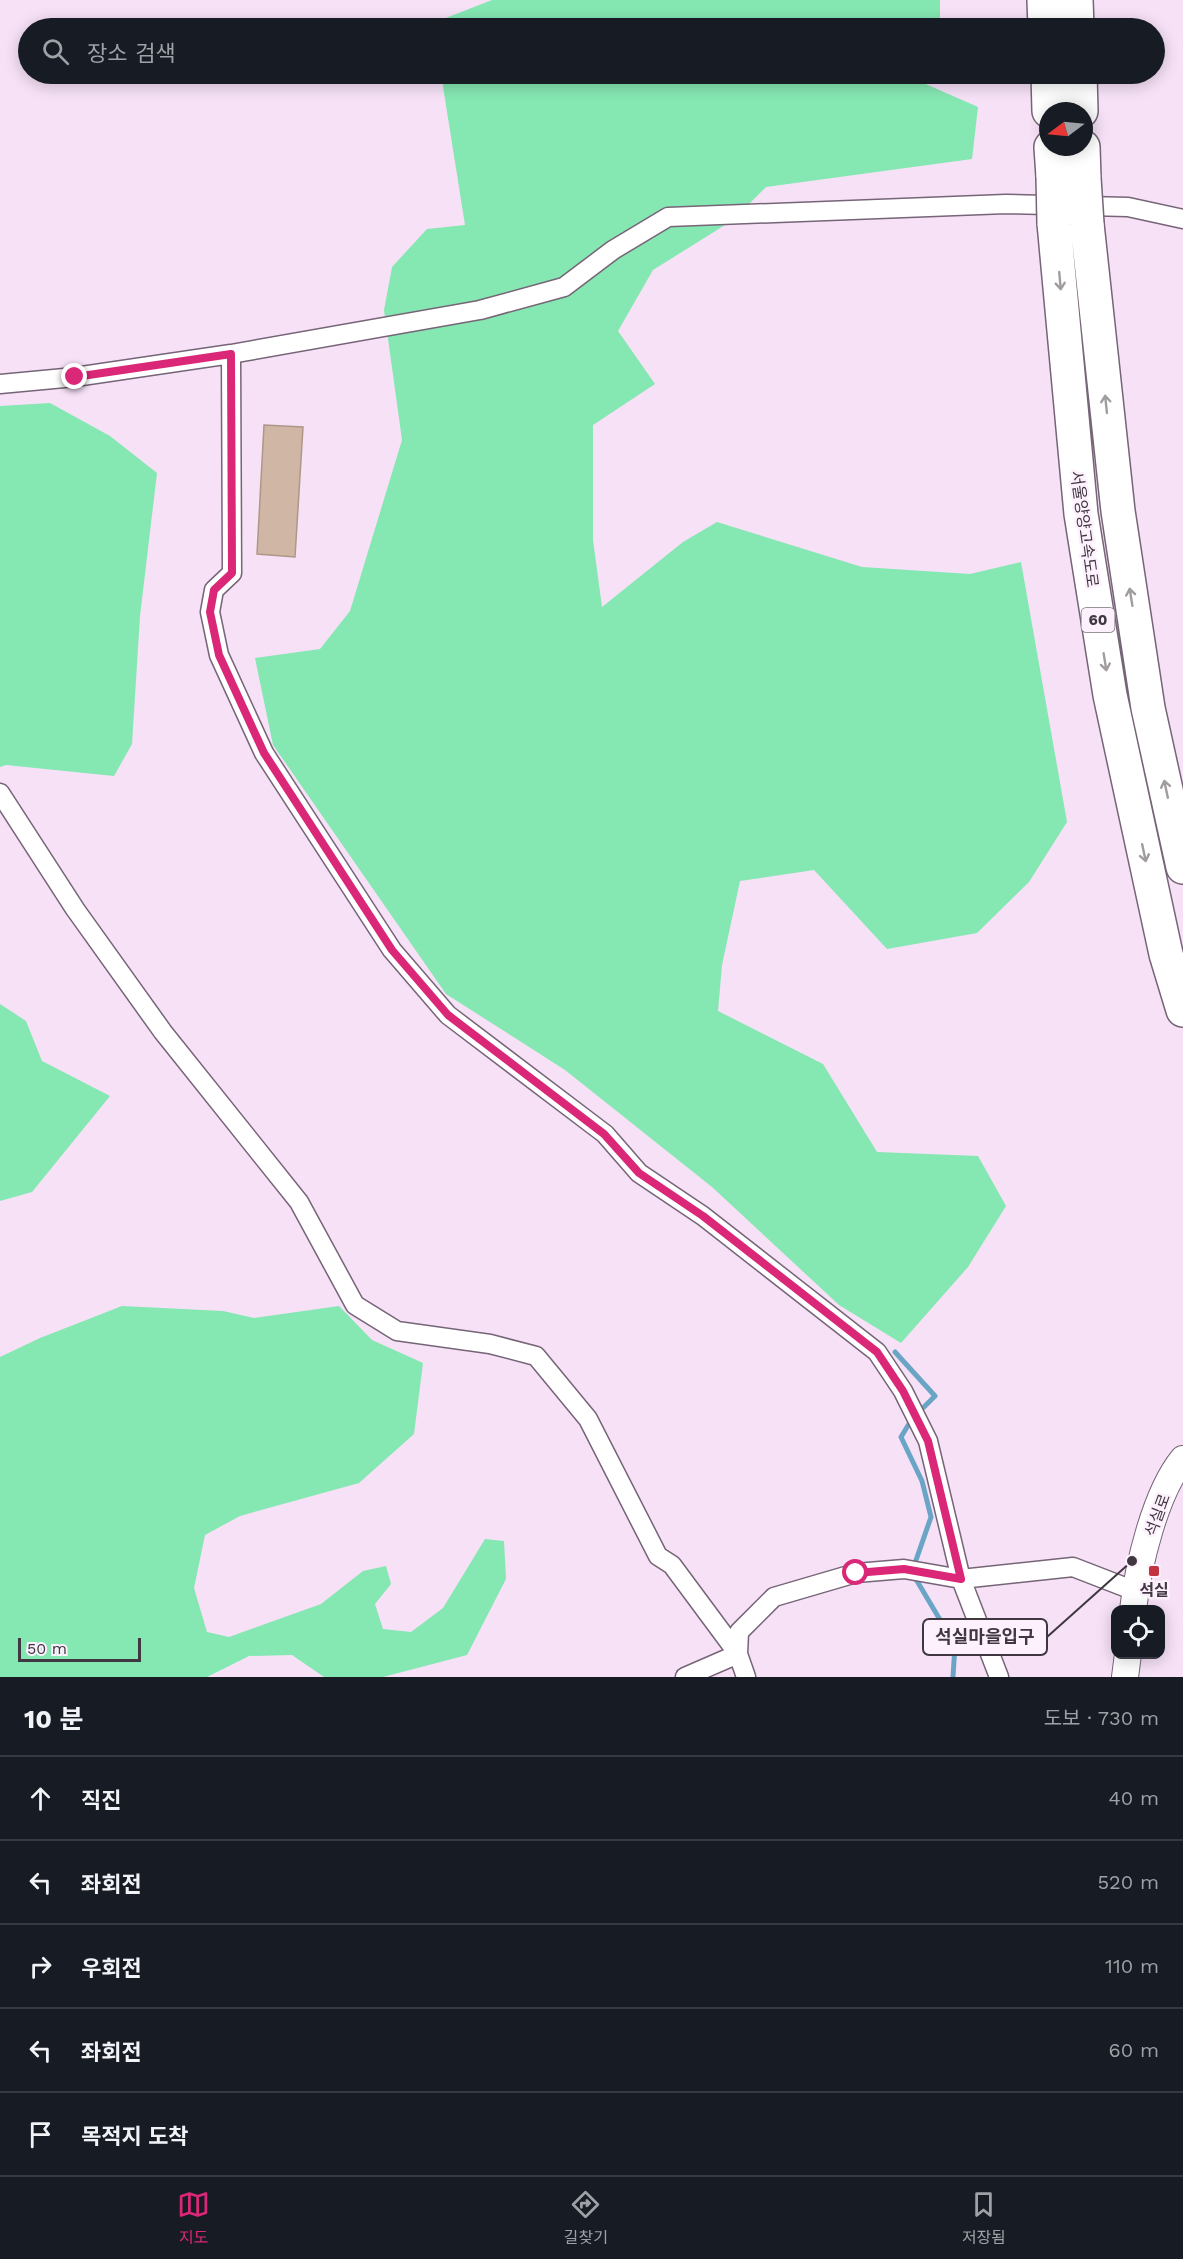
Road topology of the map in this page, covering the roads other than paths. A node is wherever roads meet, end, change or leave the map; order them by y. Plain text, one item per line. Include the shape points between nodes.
1 (1044, 0) edge
2 (1076, 0) edge
3 (1045, 18) edge
4 (1077, 18) edge
5 (1048, 84) edge
6 (1080, 84) edge
7 (1049, 102) edge
8 (1081, 102) edge
9 (1068, 162) edge
10 (1183, 219) edge
11 (231, 354) junction
12 (0, 384) edge
13 (0, 793) edge
14 (1183, 867) edge
15 (1183, 1010) edge
16 (1183, 1459) edge
17 (961, 1579) junction
18 (1134, 1600) edge
19 (738, 1654) junction
20 (1127, 1659) edge
21 (685, 1677) edge
22 (746, 1677) edge
23 (999, 1677) edge
24 (1125, 1677) edge

1 - 3 highway
2 - 4 highway
5 - 7 highway
6 - 8 highway
14 -> 9 highway, 서울양양고속도로 / 60, bridge via 1148,708 1118,511 1087,224
9 -> 15 highway, 서울양양고속도로 / 60, bridge via 1054,223 1081,514 1110,695 1166,954
10 - 11 street via 1128,207 1006,204 668,217 613,250 564,287 480,310
11 - 12 street
11 - 17 street via 232,573 214,590 210,612 219,655 264,753 392,950 448,1015 604,1134 639,1173 703,1216 877,1352 903,1391 928,1441
13 - 19 street via 75,909 164,1032 299,1202 355,1305 397,1331 490,1344 536,1356 588,1419 658,1556 672,1565
16 - 18 main road, 석실로 via 1150,1528
17 - 18 street via 1073,1567
17 - 19 street via 904,1569 856,1573 774,1597 739,1632
17 - 23 street
19 - 21 street
19 - 22 street
20 - 24 main road

